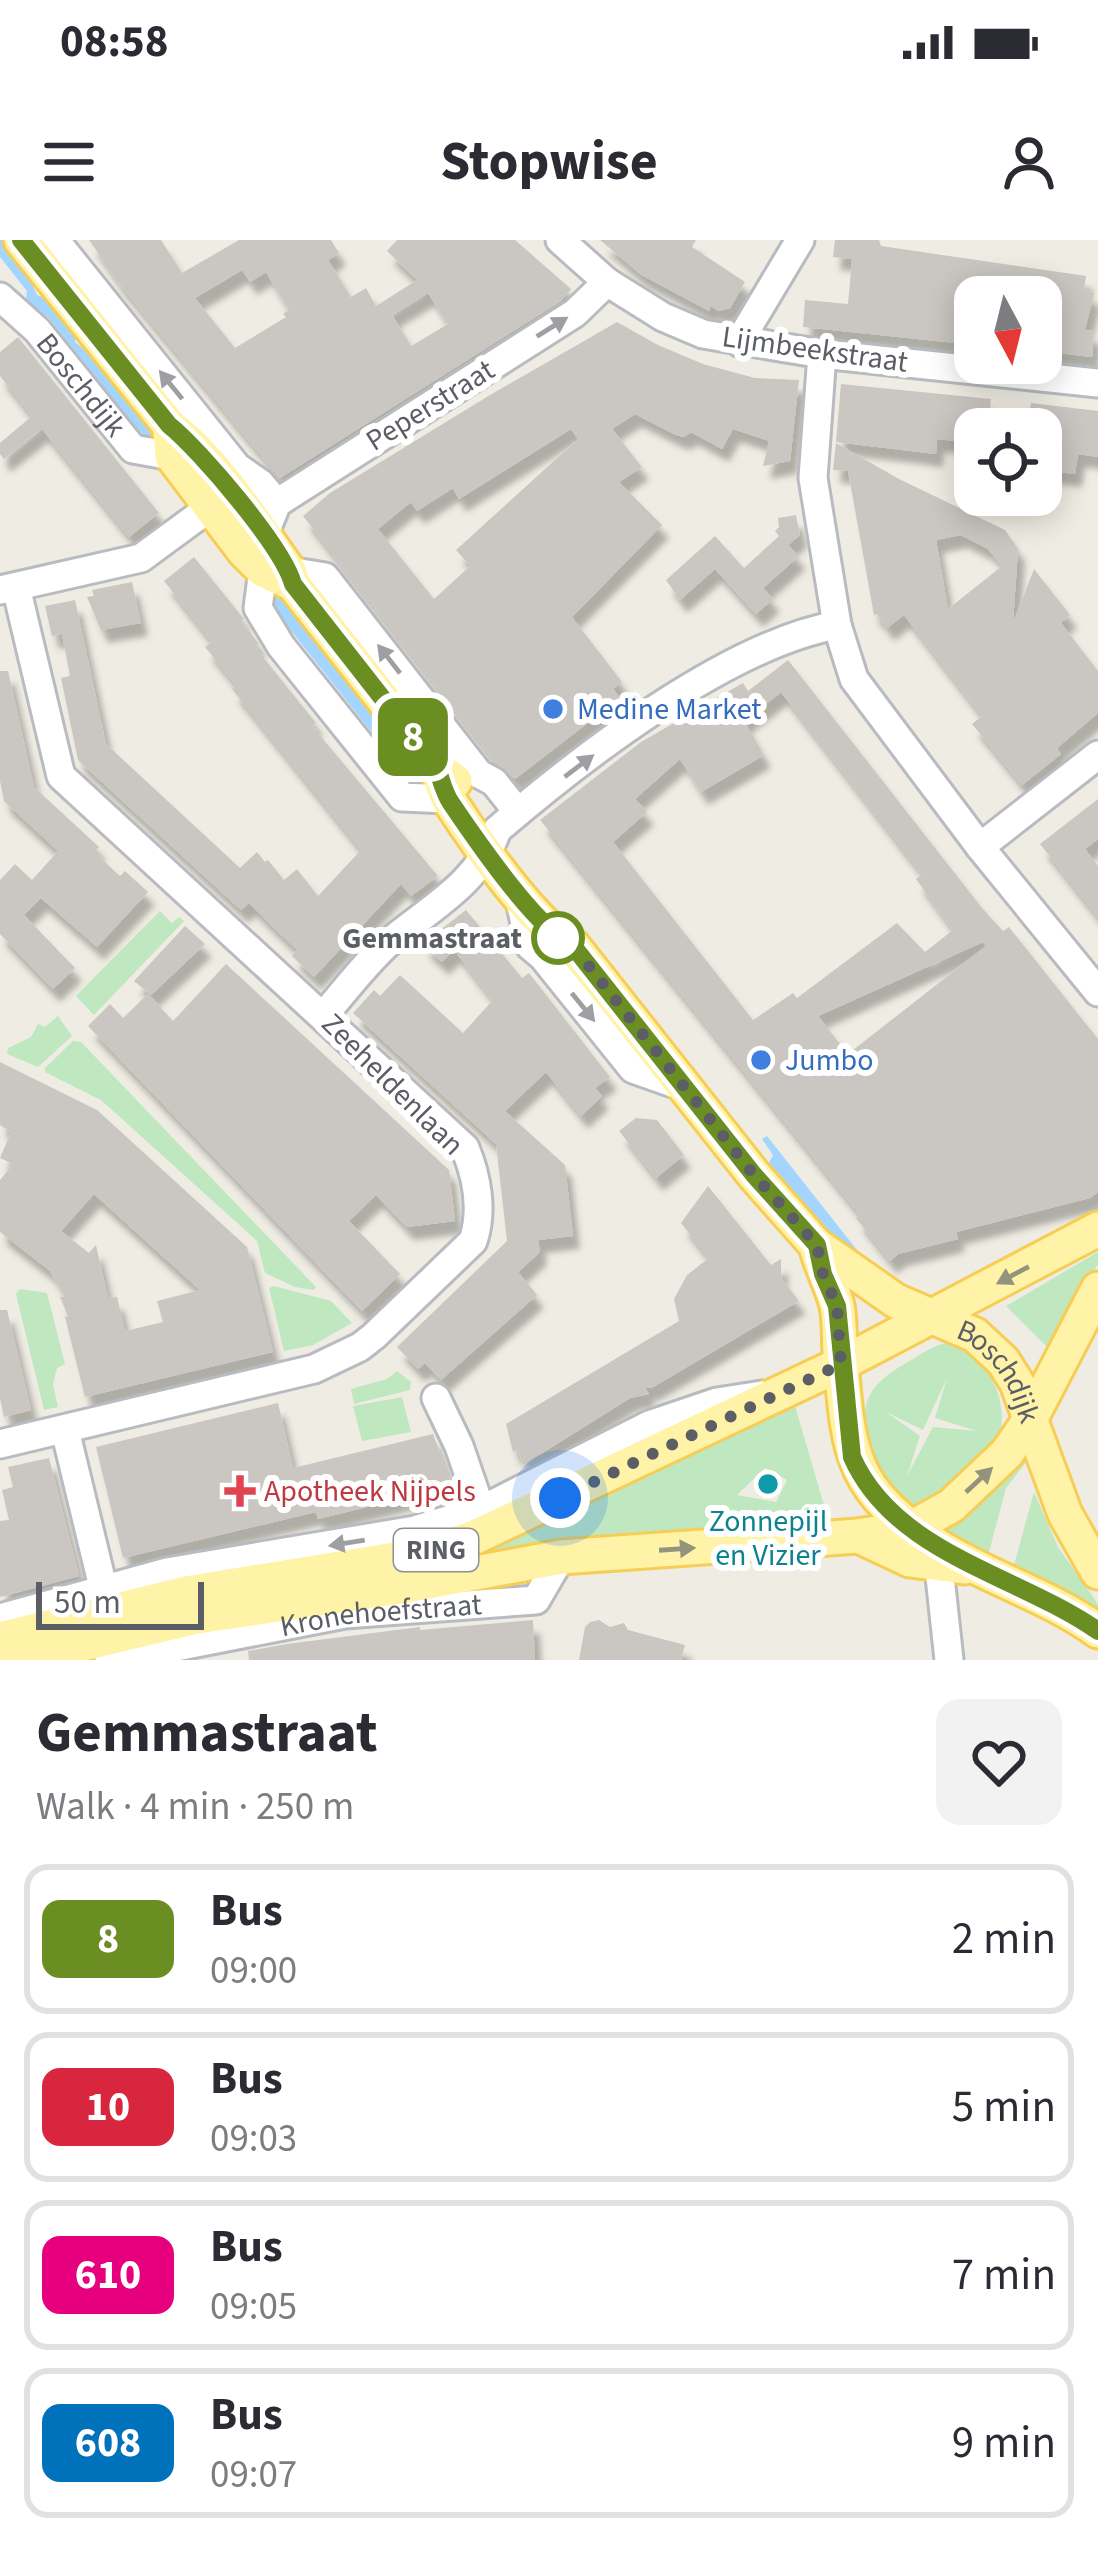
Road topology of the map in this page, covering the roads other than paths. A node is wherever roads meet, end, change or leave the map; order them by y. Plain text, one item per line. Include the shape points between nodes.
1 (21, 240) edge
2 (56, 240) edge
3 (560, 240) edge
4 (800, 240) edge
5 (607, 282) junction
6 (0, 297) edge
7 (739, 342) junction
8 (822, 354) junction
9 (1098, 383) edge
10 (171, 440) junction
11 (220, 500) junction
12 (277, 503) junction
13 (264, 536) junction
14 (282, 575) junction
15 (8, 588) edge
16 (837, 625) junction
17 (1098, 755) edge
18 (443, 783) junction
19 (493, 844) junction
20 (980, 847) junction
21 (518, 892) junction
22 (573, 946) junction
23 (1098, 992) edge
24 (324, 1015) junction
25 (684, 1088) junction
26 (1098, 1229) edge
27 (817, 1245) junction
28 (1098, 1289) edge
29 (936, 1316) junction
30 (841, 1364) junction
31 (784, 1391) junction
32 (436, 1398) dead end
33 (1031, 1418) junction
34 (65, 1430) junction
35 (0, 1444) edge
36 (481, 1510) junction
37 (929, 1545) junction
38 (561, 1558) junction
39 (1098, 1572) edge
40 (103, 1587) junction
41 (0, 1618) edge
42 (1098, 1631) edge
43 (0, 1640) edge
44 (156, 1655) edge
45 (16, 1660) edge
46 (109, 1660) edge
47 (949, 1660) edge

1 - 10 main road, Boschdijk
12 -> 2 street via 237,467
3 - 5 street, Lijmbeekstraat
4 - 7 street
5 - 7 street, Lijmbeekstraat via 663,316
12 -> 5 street, Peperstraat via 575,313
6 - 10 street, Boschdijk via 37,330 133,449
7 - 8 street, Lijmbeekstraat
8 - 9 street, Lijmbeekstraat
8 - 16 street via 813,478
10 - 11 main road, Boschdijk via 188,440
11 - 13 main road, Boschdijk
11 - 14 main road, Boschdijk
11 - 15 street via 141,558
12 - 13 street
13 - 14 main road, Boschdijk
14 - 18 main road, Boschdijk
14 - 18 street, Boschdijk via 258,608 281,646 402,797
19 -> 14 street, Boschdijk via 494,782 479,774 325,577
15 - 24 street, Zeeheldenlaan via 61,776
19 -> 16 street via 640,719 778,640
16 - 20 street via 864,695
17 - 20 street
18 - 19 main road, Boschdijk via 465,788
19 - 21 main road, Boschdijk
19 - 22 main road, Boschdijk via 569,927
19 - 24 street
20 - 23 street
21 - 22 main road, Boschdijk
21 -> 25 street, Boschdijk via 530,946 633,1070
22 - 25 main road, Boschdijk
24 - 34 street, Zeeheldenlaan via 466,1148 480,1220 473,1241 360,1348 314,1369
25 - 27 main road, Boschdijk
26 -> 29 main road, RING
27 - 29 main road, Boschdijk via 896,1301
27 - 30 main road, Boschdijk via 837,1306
28 - 33 main road, RING
29 - 30 main road, RING
29 - 33 main road, Boschdijk via 988,1345
30 - 31 main road, Kronehoefstraat / RING
30 - 37 main road, Boschdijk via 852,1457 862,1478
31 - 36 street, Kronehoefstraat via 649,1425
31 - 43 main road, Kronehoefstraat / RING via 425,1554 186,1593
32 - 36 street
37 -> 33 main road, RING via 933,1519 978,1483
33 - 39 main road, Boschdijk via 1065,1514
34 - 35 street, Zeeheldenlaan
34 - 40 street
36 -> 40 street, Kronehoefstraat via 415,1531
38 -> 37 main road, Kronehoefstraat / RING via 857,1536
37 - 42 main road
37 - 47 street
38 - 44 street, Kronehoefstraat via 536,1600 345,1614
38 - 45 main road, Kronehoefstraat / RING via 197,1617
40 - 41 street, Kronehoefstraat
44 - 46 street, Kronehoefstraat

